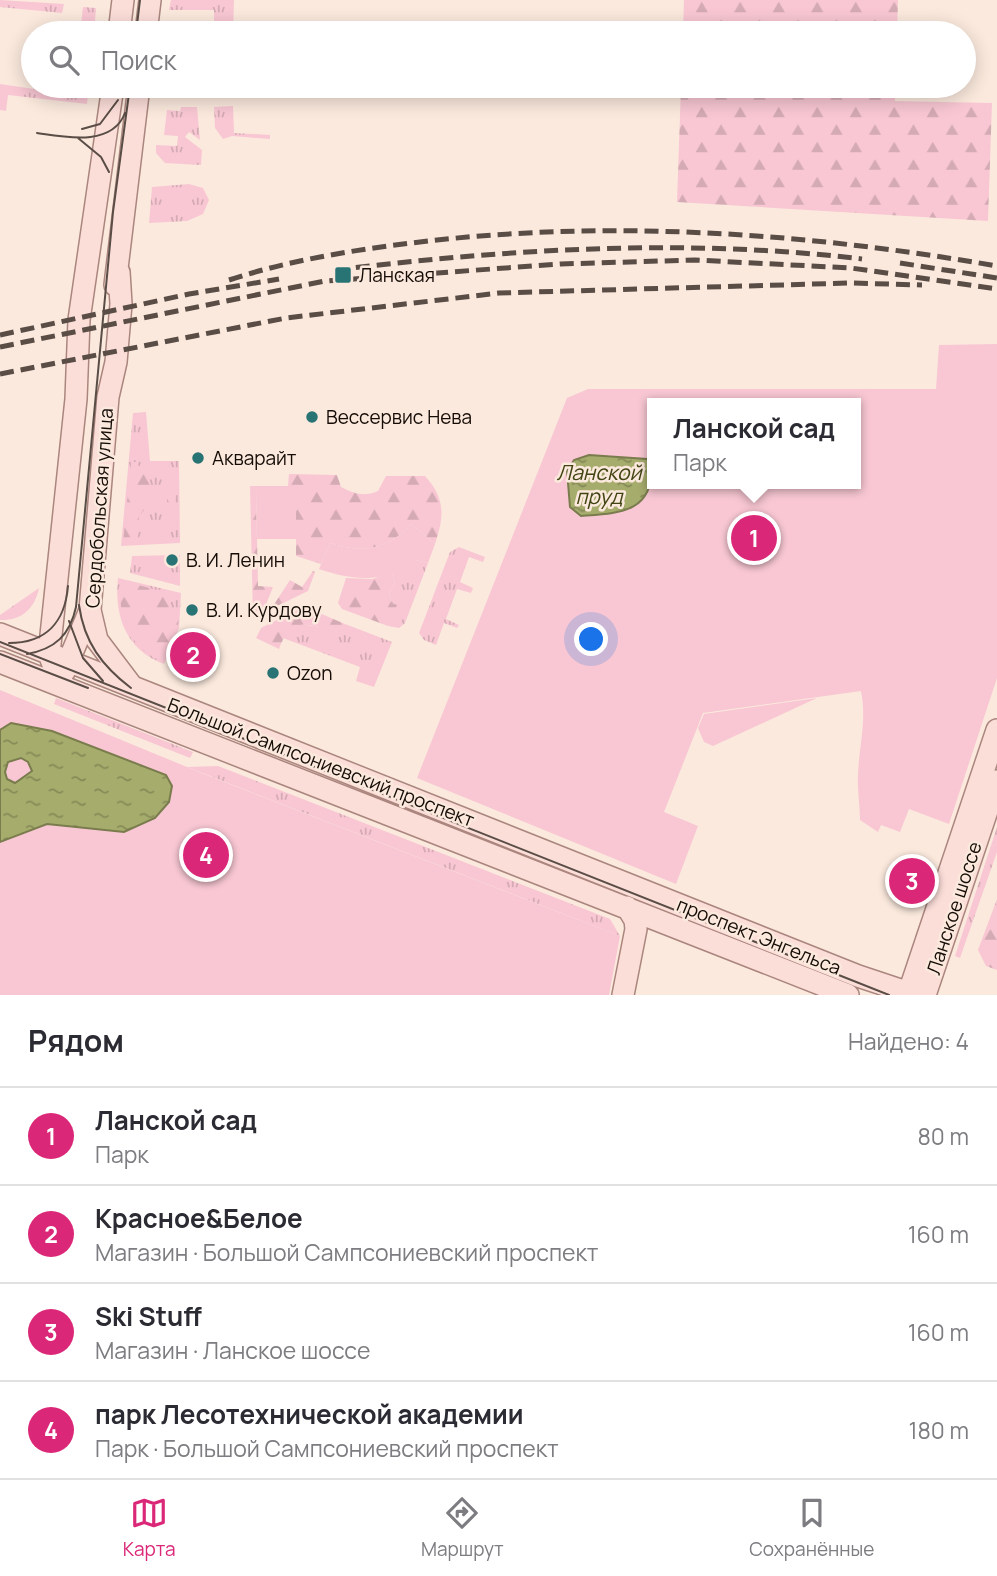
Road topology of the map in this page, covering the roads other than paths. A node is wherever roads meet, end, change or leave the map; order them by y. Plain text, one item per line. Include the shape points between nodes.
1 (123, 0) edge
2 (150, 0) edge
3 (121, 21) edge
4 (147, 21) edge
5 (111, 98) edge
6 (138, 98) edge
7 (90, 610) junction
8 (0, 634) edge
9 (59, 658) junction
10 (0, 662) edge
11 (59, 684) junction
12 (134, 689) junction
13 (997, 730) edge
14 (997, 781) edge
15 (642, 889) joint
16 (627, 907) junction
17 (914, 994) edge
18 (623, 995) edge
19 (848, 995) edge

1 - 3 main road
2 - 4 main road
5 - 9 main road, Сердобольская улица via 87,270 85,360 76,399
6 - 7 main road, Сердобольская улица via 119,272 110,304 105,362 108,397
7 - 9 main road
7 - 12 main road, Сердобольская улица via 97,640
8 - 9 main road, Большой Сампсониевский проспект
9 - 11 main road
9 - 12 main road, Большой Сампсониевский проспект
10 - 11 main road, Большой Сампсониевский проспект
11 - 16 main road, Большой Сампсониевский проспект
12 - 15 main road, Большой Сампсониевский проспект
13 - 17 main road, Ланское шоссе
14 - 17 main road, Ланское шоссе
15 - 17 main road, проспект Энгельса
16 - 18 main road via 636,929
16 - 19 main road, проспект Энгельса

